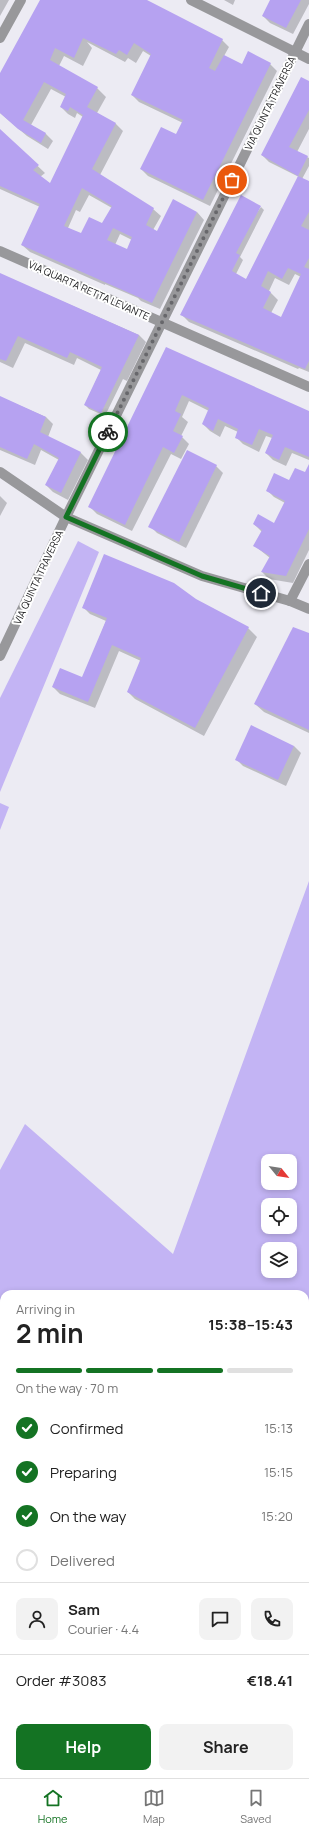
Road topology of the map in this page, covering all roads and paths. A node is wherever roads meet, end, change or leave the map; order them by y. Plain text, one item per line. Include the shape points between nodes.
1 (21, 0) edge
2 (191, 0) edge
3 (309, 24) edge
4 (0, 38) edge
5 (295, 52) junction
6 (309, 59) edge
7 (0, 251) edge
8 (162, 322) junction
9 (309, 387) edge
10 (0, 472) edge
11 (66, 517) junction
12 (309, 564) edge
13 (290, 601) junction
14 (309, 608) edge
15 (0, 656) edge

1 - 4 street
2 - 5 street
3 - 5 street, VIA QUINTA TRAVERSA
5 - 6 street
5 - 8 street, VIA QUINTA TRAVERSA
7 - 8 street, VIA QUARTA RETTA LEVANTE
8 - 9 street, VIA QUARTA RETTA LEVANTE
8 - 11 street, VIA QUINTA TRAVERSA
10 - 11 street
11 - 13 street via 202,576
11 - 15 street, VIA QUINTA TRAVERSA
12 - 13 street
13 - 14 street

